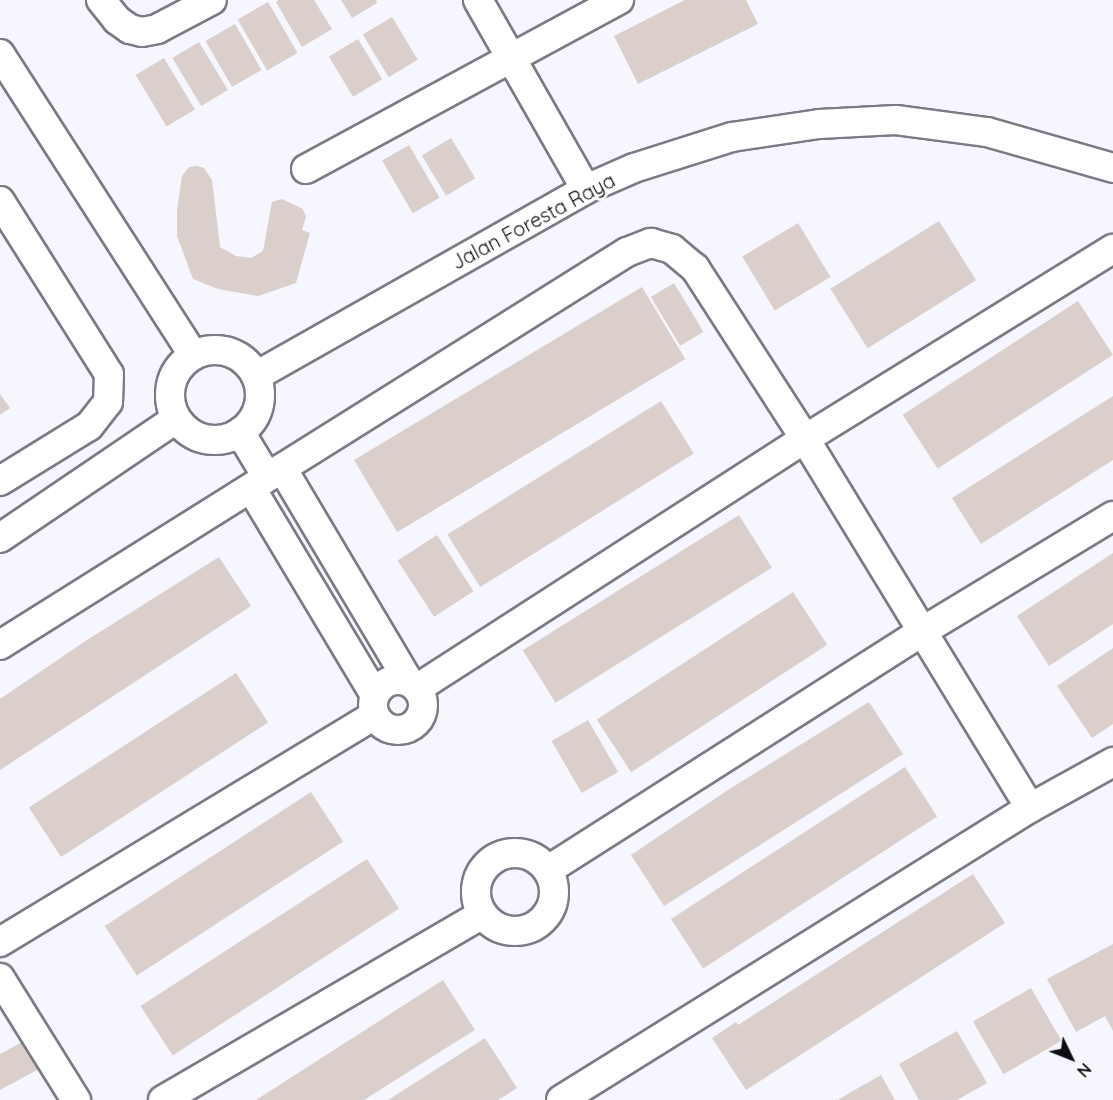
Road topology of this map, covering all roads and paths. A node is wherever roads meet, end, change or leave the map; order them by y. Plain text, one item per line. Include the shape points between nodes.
1 (101, 0) edge
2 (212, 0) edge
3 (478, 0) edge
4 (619, 0) edge
5 (0, 54) edge
6 (510, 56) junction
7 (1113, 168) edge
8 (306, 169) dead end
9 (586, 189) junction
10 (0, 201) edge
11 (1113, 249) edge
12 (193, 355) junction
13 (256, 376) junction
14 (176, 419) junction
15 (240, 432) junction
16 (805, 439) junction
17 (267, 478) junction
18 (0, 481) edge
19 (1113, 516) edge
20 (0, 538) edge
21 (923, 631) junction
22 (0, 645) edge
23 (414, 685) junction
24 (375, 705) junction
25 (1113, 762) edge
26 (1030, 808) junction
27 (548, 870) junction
28 (482, 914) junction
29 (0, 942) edge
30 (0, 978) edge
31 (76, 1100) edge
32 (163, 1100) edge
33 (561, 1100) edge

1 - 2 street via 117,20 142,32 157,29
3 - 6 street
4 - 6 street
5 - 12 street
6 - 8 street
6 - 9 street
7 - 9 street, Jalan Foresta Raya via 987,132 896,120 819,124 732,137 634,168
9 - 13 street, Jalan Foresta Raya
10 - 18 street via 109,374 108,402 89,426
11 - 16 street
12 - 13 street via 211,350 229,352 245,361
12 - 14 street via 179,367 171,383 170,402
13 - 15 street via 260,391 258,407
14 - 15 street via 189,432 205,439 223,439
14 - 20 street
15 - 17 street
16 - 17 street via 695,268 672,249 651,243 627,252
16 - 21 street
16 - 23 street
17 - 22 street
17 - 23 street
17 - 24 street
19 - 21 street
21 - 26 street
21 - 27 street
23 - 24 street via 399,679 389,681
23 - 24 street via 424,706 415,724 398,730 380,723
24 - 29 street
25 - 26 street
26 - 33 street
27 - 28 street via 553,899 537,924 523,930 507,930 493,925
27 - 28 street via 535,857 518,852 501,855 486,865 476,889
28 - 32 street
30 - 31 street

